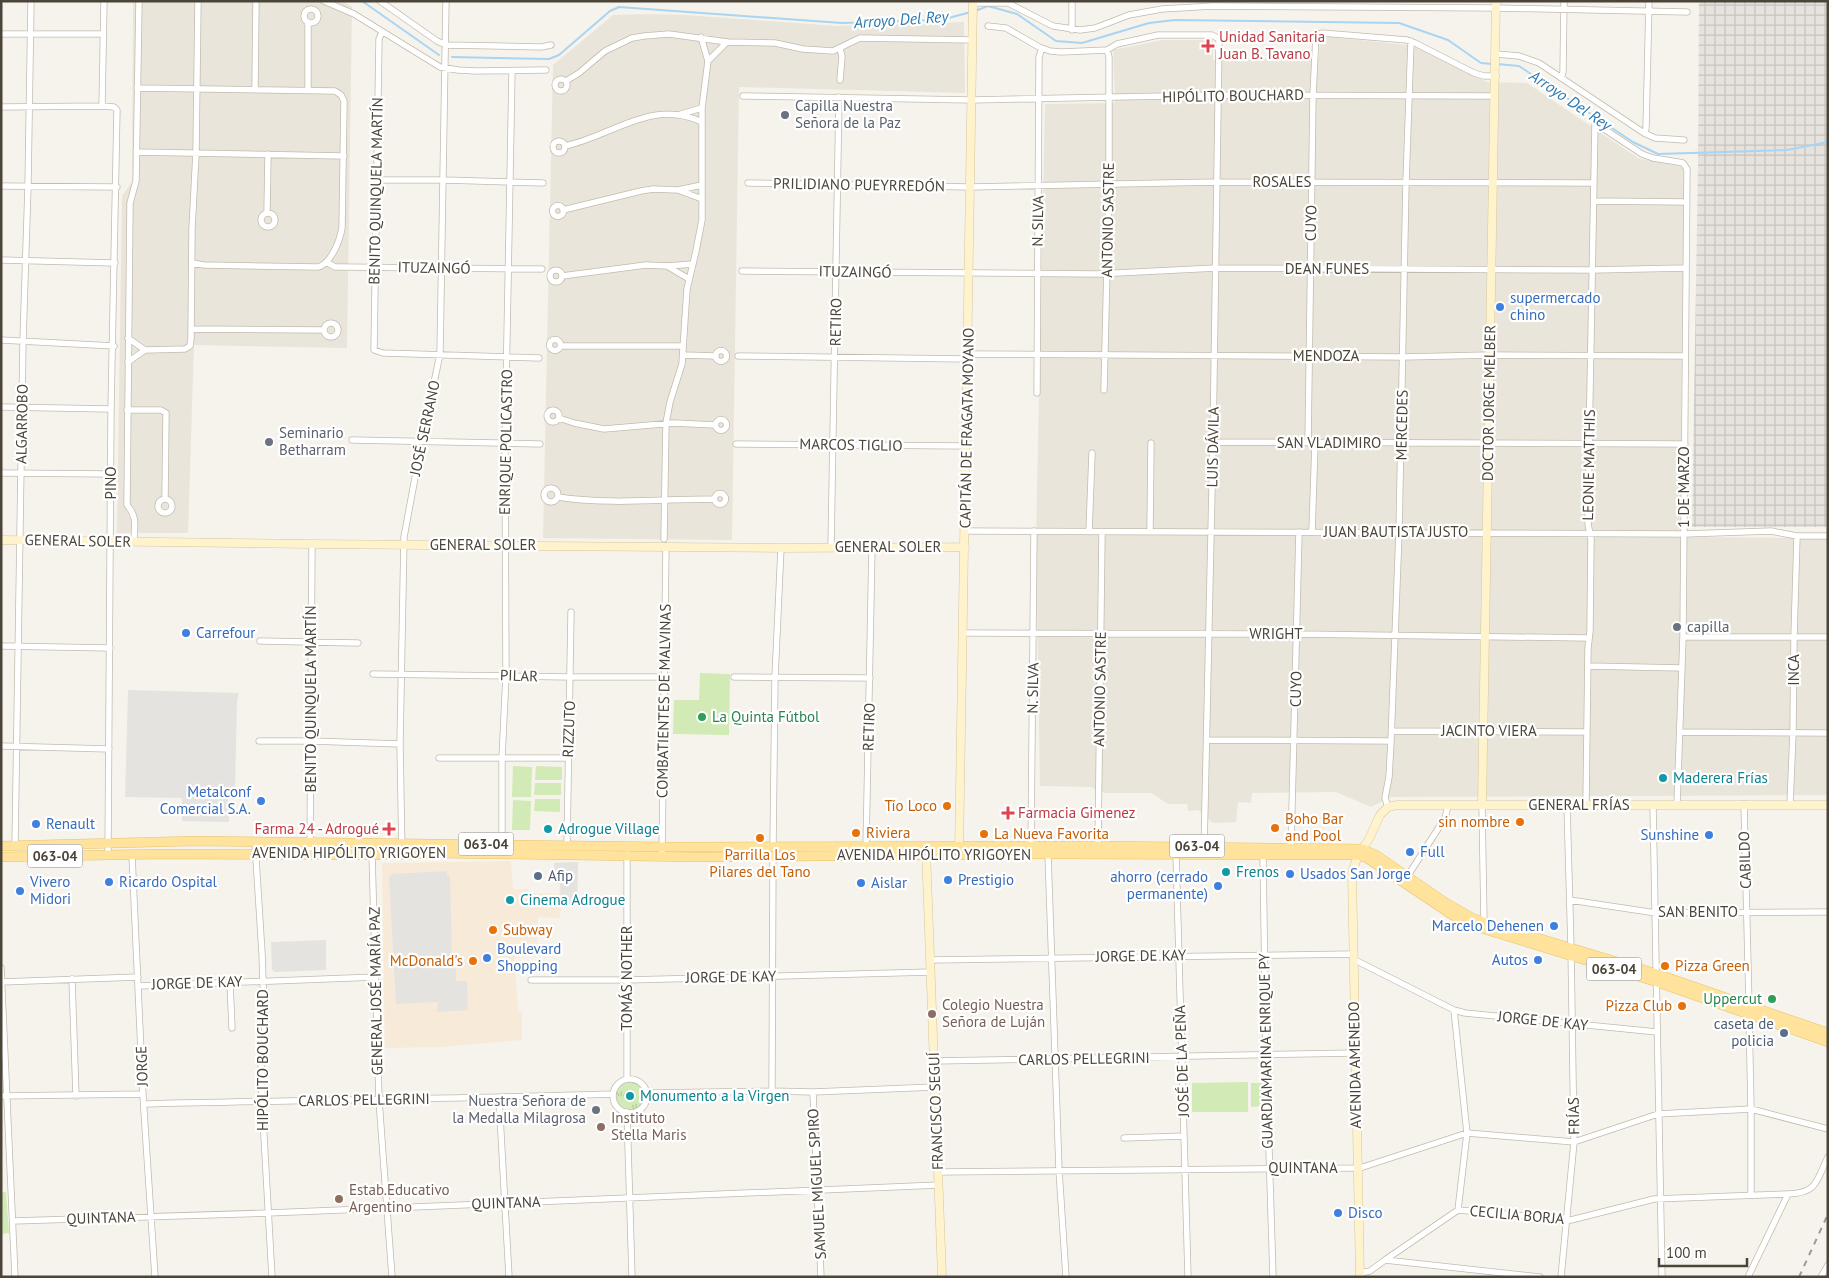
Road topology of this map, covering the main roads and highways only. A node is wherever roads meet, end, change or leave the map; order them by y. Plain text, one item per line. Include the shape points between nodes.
1 (1, 846) edge
2 (626, 850) junction
3 (1176, 850) junction
4 (926, 851) junction
5 (959, 851) junction
6 (1204, 851) junction
7 (772, 852) junction
8 (1360, 852) junction
9 (1, 858) edge
10 (1571, 952) junction
11 (1749, 1009) junction
12 (1828, 1033) edge
13 (1828, 1042) edge

1 - 2 main road, AVENIDA HIPÓLITO YRIGOYEN / 063-04 via 195,841 502,844
2 - 7 main road, AVENIDA HIPÓLITO YRIGOYEN / 063-04
2 - 9 main road, AVENIDA HIPÓLITO YRIGOYEN / 063-04
3 - 5 main road, AVENIDA HIPÓLITO YRIGOYEN / 063-04 via 1048,854
3 - 5 main road, AVENIDA HIPÓLITO YRIGOYEN / 063-04 via 1031,846
3 - 6 main road, AVENIDA HIPÓLITO YRIGOYEN / 063-04
4 - 5 main road, AVENIDA HIPÓLITO YRIGOYEN / 063-04
4 - 7 main road, AVENIDA HIPÓLITO YRIGOYEN / 063-04
4 - 7 main road, AVENIDA HIPÓLITO YRIGOYEN / 063-04 via 866,847
6 - 8 main road, AVENIDA HIPÓLITO YRIGOYEN / 063-04 via 1292,847
6 - 8 main road, AVENIDA HIPÓLITO YRIGOYEN / 063-04 via 1263,856
8 - 10 main road, AVENIDA HIPÓLITO YRIGOYEN / 063-04 via 1376,855 1461,913
8 - 10 main road, AVENIDA HIPÓLITO YRIGOYEN / 063-04 via 1471,925
10 - 11 main road, AVENIDA HIPÓLITO YRIGOYEN / 063-04
11 - 12 main road, AVENIDA HIPÓLITO YRIGOYEN / 063-04
11 - 13 main road, AVENIDA HIPÓLITO YRIGOYEN / 063-04

